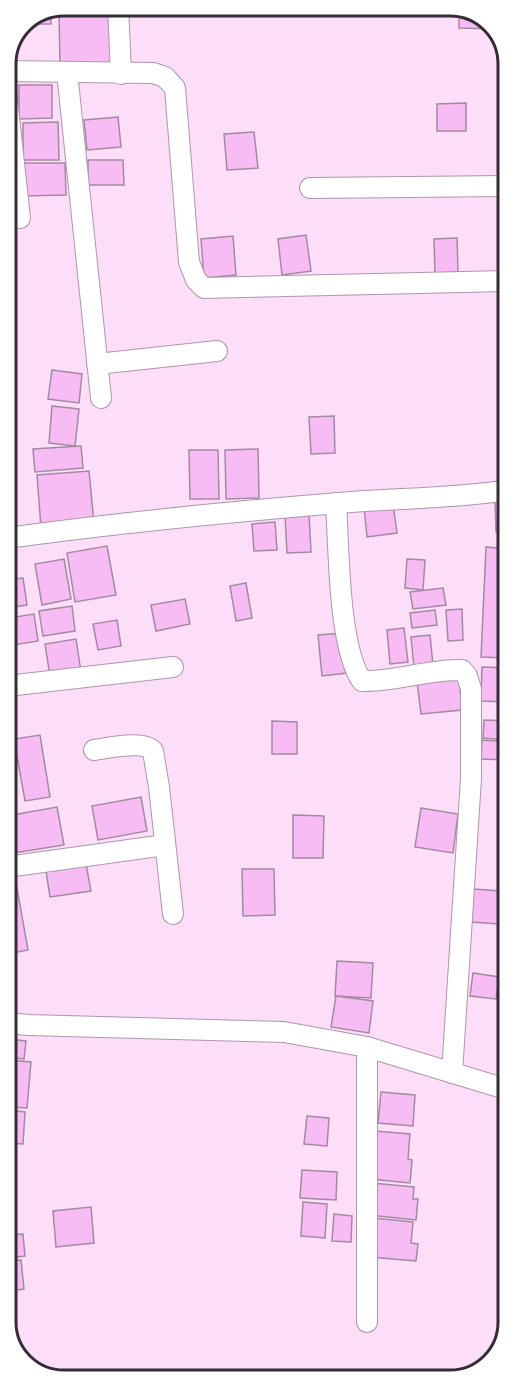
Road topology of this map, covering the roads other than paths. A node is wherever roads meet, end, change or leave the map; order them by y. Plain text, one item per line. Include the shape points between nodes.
1 (118, 16) edge
2 (17, 71) edge
3 (67, 72) junction
4 (121, 74) junction
5 (498, 186) edge
6 (310, 188) dead end
7 (17, 190) edge
8 (20, 218) dead end
9 (498, 281) edge
10 (217, 351) dead end
11 (97, 364) junction
12 (101, 398) dead end
13 (498, 492) edge
14 (336, 503) junction
15 (17, 537) edge
16 (173, 666) dead end
17 (17, 685) edge
18 (94, 750) dead end
19 (165, 845) junction
20 (16, 866) edge
21 (173, 914) dead end
22 (16, 1024) edge
23 (367, 1047) junction
24 (452, 1073) junction
25 (498, 1087) edge
26 (366, 1322) dead end

1 - 4 street
2 - 3 street
3 - 4 street
3 - 11 street
4 - 9 street via 153,73 165,77 175,88 189,262 204,288
5 - 6 street
7 - 8 street
10 - 11 street
11 - 12 street
13 - 14 street
14 - 15 street
14 - 24 street via 342,610 354,670 362,681 383,682 462,670 471,690 471,778
16 - 17 street
18 - 19 street via 141,745 153,751
19 - 20 street
19 - 21 street
22 - 23 street via 284,1032
23 - 24 street
23 - 26 street
24 - 25 street

